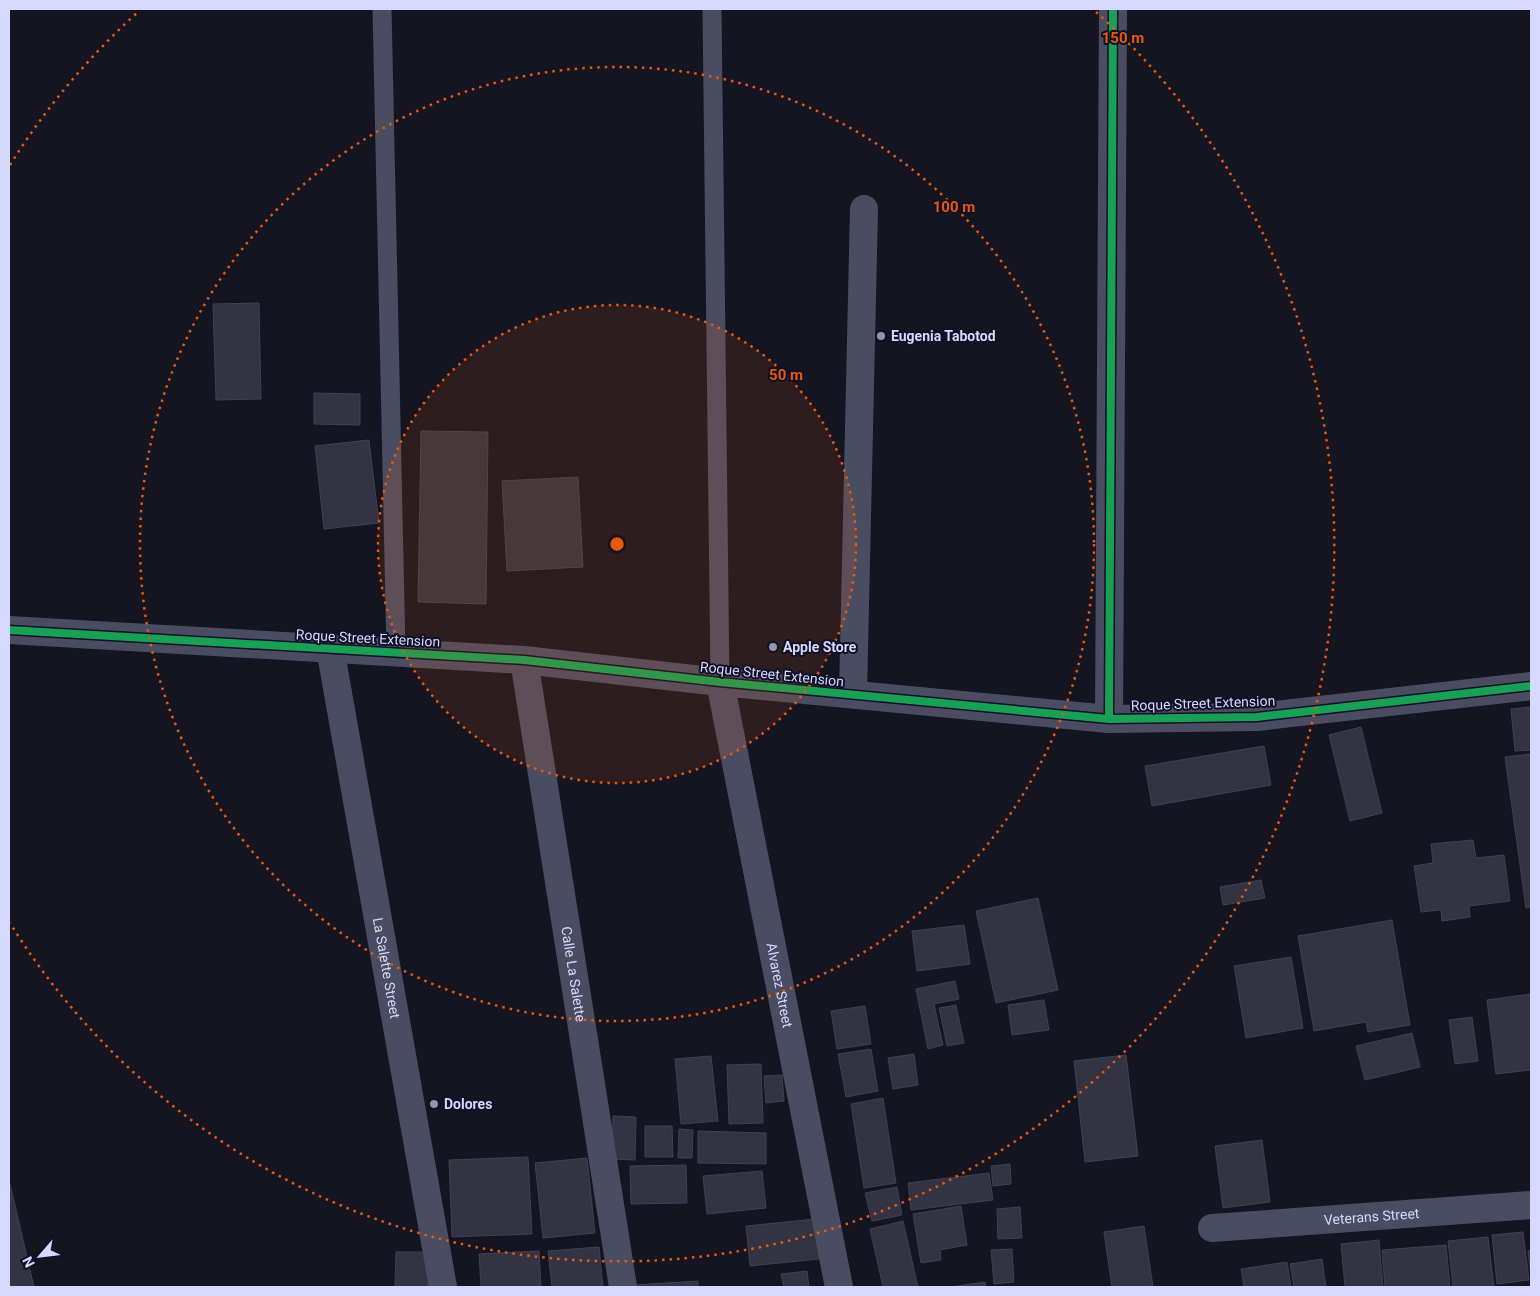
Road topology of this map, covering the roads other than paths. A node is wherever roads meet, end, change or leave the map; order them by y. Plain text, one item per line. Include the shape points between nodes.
1 (382, 9) edge
2 (712, 9) edge
3 (1113, 9) edge
4 (864, 209) dead end
5 (9, 630) edge
6 (330, 648) junction
7 (396, 652) junction
8 (524, 660) junction
9 (720, 682) junction
10 (1531, 686) edge
11 (853, 694) junction
12 (1109, 718) junction
13 (1531, 1205) edge
14 (1212, 1228) dead end
15 (444, 1287) edge
16 (623, 1287) edge
17 (839, 1287) edge

1 - 7 lane
2 - 9 lane
3 - 12 street
4 - 11 street
5 - 6 street, Roque Street Extension
6 - 7 street, Roque Street Extension
6 - 15 street, La Salette Street
7 - 8 street, Roque Street Extension
8 - 9 street, Roque Street Extension
8 - 16 street, Calle La Salette
9 - 11 street, Roque Street Extension
9 - 17 street, Alvarez Street
10 - 12 street, Roque Street Extension via 1258,717
11 - 12 street, Roque Street Extension
13 - 14 street, Veterans Street

